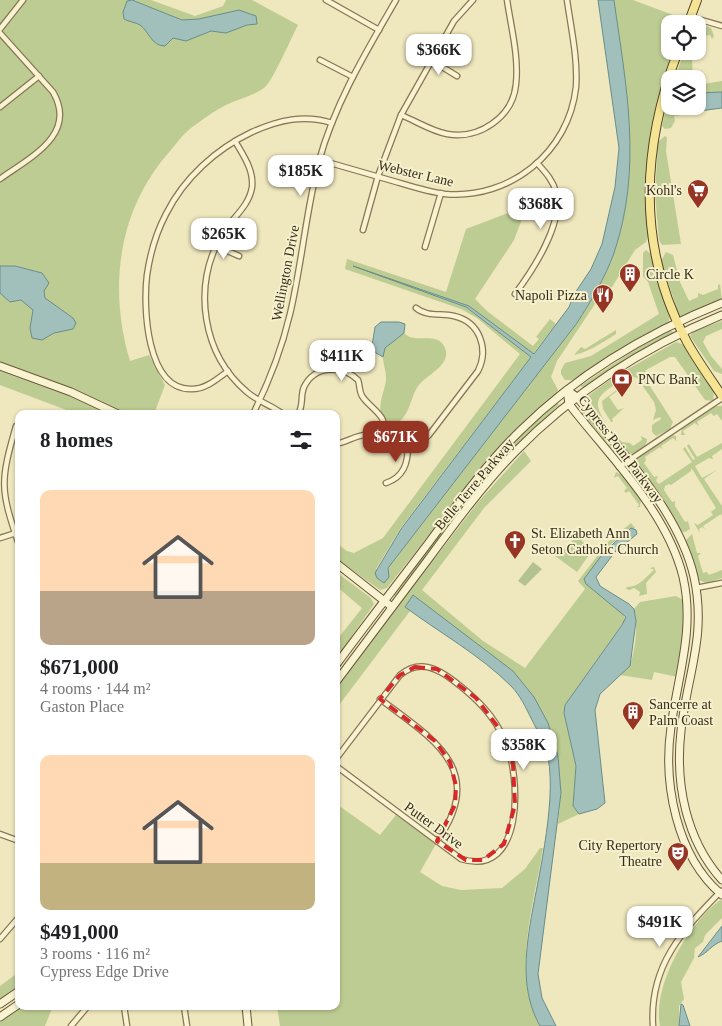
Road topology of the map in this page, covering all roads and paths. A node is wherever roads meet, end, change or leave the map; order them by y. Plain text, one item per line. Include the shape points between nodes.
1 (23, 0) edge
2 (326, 0) edge
3 (396, 0) edge
4 (473, 0) edge
5 (507, 0) edge
6 (567, 0) edge
7 (697, 0) edge
8 (692, 15) edge
9 (706, 23) edge
10 (722, 26) edge
11 (0, 29) edge
12 (379, 30) junction
13 (0, 33) edge
14 (320, 60) dead end
15 (431, 60) junction
16 (675, 60) edge
17 (39, 76) junction
18 (457, 76) dead end
19 (353, 77) junction
20 (0, 107) edge
21 (401, 114) junction
22 (332, 123) junction
23 (235, 141) junction
24 (320, 160) junction
25 (538, 163) junction
26 (378, 176) junction
27 (0, 178) edge
28 (441, 193) junction
29 (363, 230) dead end
30 (216, 246) junction
31 (425, 247) dead end
32 (239, 256) dead end
33 (515, 294) dead end
34 (722, 303) edge
35 (416, 308) dead end
36 (722, 315) edge
37 (678, 321) junction
38 (683, 332) junction
39 (0, 366) edge
40 (228, 370) junction
41 (567, 390) junction
42 (577, 397) junction
43 (722, 397) edge
44 (260, 400) junction
45 (569, 404) junction
46 (109, 410) edge
47 (256, 410) edge
48 (276, 410) edge
49 (300, 410) edge
50 (15, 429) edge
51 (383, 437) junction
52 (340, 443) edge
53 (408, 445) junction
54 (627, 461) junction
55 (619, 467) junction
56 (386, 483) dead end
57 (15, 528) edge
58 (666, 531) junction
59 (15, 534) edge
60 (0, 538) edge
61 (340, 566) edge
62 (722, 583) edge
63 (696, 588) junction
64 (685, 589) junction
65 (384, 601) junction
66 (392, 607) junction
67 (698, 632) junction
68 (340, 660) edge
69 (340, 677) edge
70 (380, 699) junction
71 (340, 754) edge
72 (340, 769) edge
73 (2, 835) edge
74 (15, 840) edge
75 (437, 841) junction
76 (0, 842) edge
77 (722, 880) edge
78 (721, 893) edge
79 (15, 922) edge
80 (0, 939) edge
81 (15, 994) edge
82 (0, 1004) edge
83 (15, 1007) edge
84 (85, 1010) edge
85 (125, 1010) edge
86 (185, 1010) edge
87 (246, 1010) edge
88 (0, 1017) edge
89 (71, 1026) edge
90 (127, 1026) edge
91 (188, 1026) edge
92 (248, 1026) edge
93 (653, 1026) edge

1 - 11 street
2 - 12 street
3 - 12 street, Wellington Drive
4 - 15 street via 457,15
5 - 21 street via 517,79 513,99 499,119 479,131 455,135 437,132
6 - 25 street, Webster Lane via 576,69 575,94 560,134
7 - 8 main road
9 - 10 street
12 - 19 street, Wellington Drive
13 - 17 street
14 - 19 street
15 - 18 street
15 - 21 street
16 - 37 main road via 657,115 649,186 656,255
17 - 20 street
17 - 27 street via 58,103 56,132 43,149
19 - 22 street, Wellington Drive
21 - 26 street
22 - 23 street via 314,118 294,119 260,129
22 - 24 street, Wellington Drive
23 - 30 street via 250,170 252,187 246,203
23 - 40 street via 198,170 169,208 152,250 145,295 150,342 166,379 177,386 194,389 206,386
24 - 26 street, Webster Lane
24 - 44 street, Wellington Drive via 288,319
25 - 28 street, Webster Lane via 494,188 466,194
25 - 33 street via 555,187 557,210 542,252
26 - 28 street, Webster Lane
26 - 29 street
28 - 31 street
30 - 32 street
30 - 40 street via 205,286 206,315 213,343
34 - 37 street, Belle Terre Parkway
35 - 53 street via 423,313 466,321 480,336 483,356 477,374 429,435
36 - 38 street, Belle Terre Parkway
37 - 38 main road
37 - 41 street, Belle Terre Parkway via 615,356
38 - 42 street, Belle Terre Parkway via 630,361
38 - 43 main road
39 - 46 street
40 - 44 street via 246,391
41 - 42 street, Cypress Point Parkway
41 - 45 street, Cypress Point Parkway
41 - 65 street, Belle Terre Parkway via 521,430 484,470
42 - 45 street, Belle Terre Parkway
42 - 54 street, Cypress Point Parkway
43 - 54 street
44 - 47 street, Wellington Drive
44 - 48 street
45 - 55 street, Cypress Point Parkway
45 - 66 street, Belle Terre Parkway via 497,472
49 - 51 street via 303,390 308,382 320,372 337,369 358,380 361,395 375,408 382,421
50 - 57 street via 2,481 4,500
51 - 52 street via 364,435
51 - 53 street
53 - 56 street via 404,469 397,479
54 - 55 street
54 - 63 street, Cypress Point Parkway via 674,524 687,553
55 - 58 street, Cypress Point Parkway
58 - 63 street via 675,542 688,581
58 - 64 street, Cypress Point Parkway via 680,564
59 - 60 street
61 - 65 street
62 - 63 street
63 - 67 street, Cypress Point Parkway
64 - 67 street via 693,596 694,623
64 - 78 street, Cypress Point Parkway via 687,639 670,737 672,789 683,838 696,863
65 - 66 street
65 - 68 street, Belle Terre Parkway
66 - 69 street, Belle Terre Parkway
67 - 77 street, Cypress Point Parkway via 681,730 681,774 689,825 705,858
70 - 71 street, Putter Drive
70 - 75 street via 435,741 453,768 455,805 449,824
70 - 75 street, Putter Drive via 396,678 407,670 422,666 434,668 481,704 508,748 515,774 516,797 510,832 502,848 487,859 470,861
72 - 75 street, Putter Drive
73 - 74 street
73 - 76 street
78 - 93 street via 681,935 664,962 655,993
79 - 80 street
81 - 82 street
83 - 88 street
84 - 89 street
85 - 90 street
86 - 91 street
87 - 92 street

